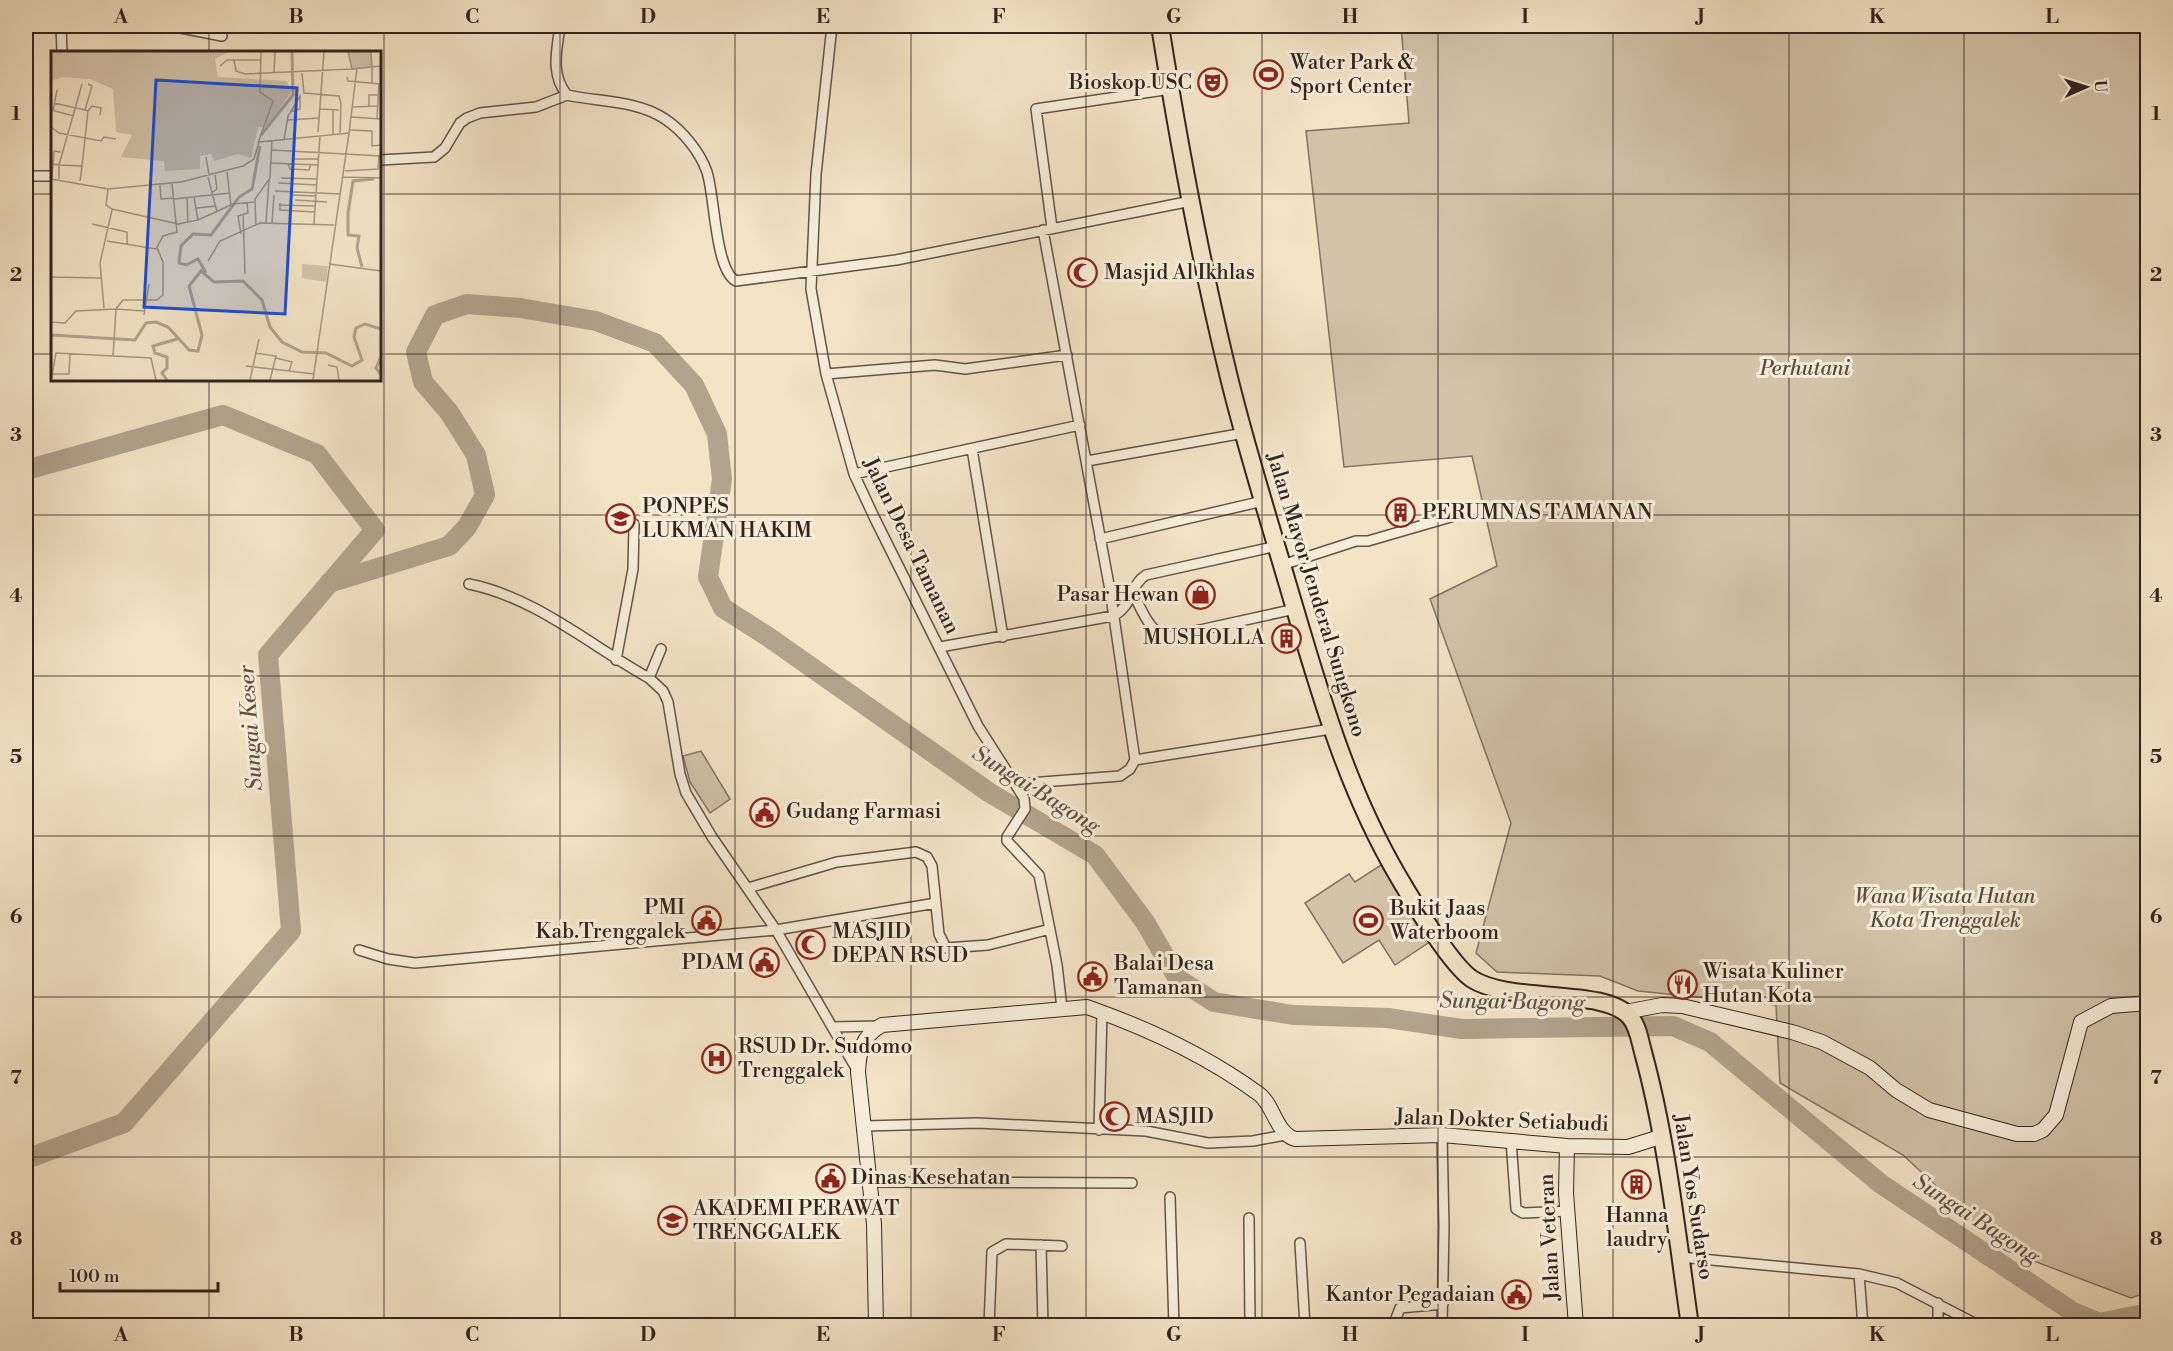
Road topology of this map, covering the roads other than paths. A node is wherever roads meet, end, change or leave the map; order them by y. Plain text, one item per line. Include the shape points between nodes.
1 (61, 26) edge
2 (171, 26) edge
3 (560, 26) edge
4 (832, 26) edge
5 (1160, 26) edge
6 (222, 36) dead end
7 (62, 51) edge
8 (1171, 89) junction
9 (567, 95) junction
10 (381, 160) edge
11 (26, 176) edge
12 (51, 176) edge
13 (1191, 201) junction
14 (1047, 229) junction
15 (812, 272) junction
16 (1067, 355) junction
17 (825, 374) junction
18 (1080, 425) junction
19 (1244, 433) junction
20 (972, 449) junction
21 (1087, 461) junction
22 (854, 474) junction
23 (1263, 501) junction
24 (1461, 514) dead end
25 (634, 524) dead end
26 (1100, 539) junction
27 (1276, 546) junction
28 (1282, 565) junction
29 (470, 584) dead end
30 (1132, 594) junction
31 (1295, 609) junction
32 (1113, 616) junction
33 (1003, 637) junction
34 (940, 647) junction
35 (661, 649) dead end
36 (616, 660) junction
37 (649, 678) junction
38 (1332, 729) junction
39 (1135, 760) junction
40 (1016, 784) junction
41 (748, 888) junction
42 (936, 903) junction
43 (1050, 929) junction
44 (776, 930) junction
45 (359, 950) dead end
46 (2148, 1003) edge
47 (1062, 1008) junction
48 (1102, 1012) junction
49 (1629, 1016) junction
50 (882, 1025) junction
51 (833, 1027) junction
52 (858, 1072) junction
53 (865, 1126) junction
54 (1099, 1130) junction
55 (1285, 1135) junction
56 (1442, 1135) junction
57 (1660, 1137) junction
58 (1510, 1140) junction
59 (1566, 1146) junction
60 (870, 1182) junction
61 (1132, 1183) dead end
62 (1170, 1197) dead end
63 (1568, 1211) junction
64 (1249, 1218) dead end
65 (1300, 1243) dead end
66 (1041, 1245) junction
67 (1062, 1246) dead end
68 (1680, 1257) junction
69 (1859, 1274) junction
70 (1938, 1303) junction
71 (1443, 1304) junction
72 (876, 1326) edge
73 (989, 1326) edge
74 (1042, 1326) edge
75 (1174, 1326) edge
76 (1250, 1326) edge
77 (1305, 1326) edge
78 (1393, 1326) edge
79 (1442, 1326) edge
80 (1576, 1326) edge
81 (1690, 1326) edge
82 (1863, 1326) edge
83 (1938, 1326) edge
84 (1980, 1326) edge

1 - 7 street
2 - 6 street
3 - 9 street via 556,72
4 - 15 street, Jalan Desa Tamanan via 816,174
5 - 8 highway, Jalan Mayor Jenderal Sungkono
8 - 13 highway, Jalan Mayor Jenderal Sungkono
8 - 14 street via 1036,110
9 - 10 street via 536,106 467,118 434,157
9 - 15 street via 651,112 665,119 691,143 706,170 723,263 731,278 748,281
11 - 12 street
13 - 14 street
13 - 19 highway, Jalan Mayor Jenderal Sungkono
14 - 15 street via 896,260
14 - 16 street
15 - 17 street, Jalan Desa Tamanan via 811,297
16 - 17 street via 965,369 935,365
16 - 18 street
17 - 22 street, Jalan Desa Tamanan
18 - 20 street
18 - 21 street
19 - 21 street
19 - 23 highway, Jalan Mayor Jenderal Sungkono
20 - 22 street
20 - 33 street
21 - 26 street
22 - 34 street, Jalan Desa Tamanan
23 - 26 street
23 - 27 highway, Jalan Mayor Jenderal Sungkono
24 - 28 street
25 - 36 street via 633,569
26 - 32 street
27 - 28 highway, Jalan Mayor Jenderal Sungkono
27 - 30 street via 1146,575
28 - 31 highway, Jalan Mayor Jenderal Sungkono
29 - 36 street via 520,601
30 - 31 street via 1153,630 1168,637
30 - 32 street via 1123,611
31 - 38 highway, Jalan Mayor Jenderal Sungkono
32 - 33 street
32 - 39 street
33 - 34 street
34 - 40 street, Jalan Desa Tamanan via 978,726
35 - 37 street
36 - 37 street
37 - 41 street via 668,702 686,793
38 - 39 street
38 - 49 highway, Jalan Mayor Jenderal Sungkono via 1348,775 1398,877 1468,977 1495,989 1617,1007
39 - 40 street via 1120,776
40 - 43 street, Jalan Desa Tamanan via 1024,798 1024,809 1006,837 1012,849 1039,875
41 - 42 street via 837,862 916,852 930,861
41 - 44 street
42 - 43 street via 940,939 950,949 988,945
42 - 44 street
43 - 47 street, Jalan Desa Tamanan
44 - 45 street via 415,963
44 - 51 street
46 - 49 street via 2111,1006 2081,1022 2056,1115 2048,1126 2034,1134 2017,1134 1929,1110 1870,1068 1822,1042 1792,1032 1682,1006 1662,1005
47 - 48 street via 1087,1007
47 - 50 street
48 - 54 street
48 - 55 street via 1206,1059 1262,1095
49 - 57 highway, Jalan Yos Sudarso via 1649,1076
50 - 51 street
50 - 52 street via 865,1039 859,1050
51 - 52 street
52 - 53 street
53 - 54 street via 976,1123
53 - 60 street
54 - 55 street via 1146,1131 1208,1143
55 - 56 street, Jalan Dokter Setiabudi via 1295,1139
56 - 58 street, Jalan Dokter Setiabudi
56 - 71 street
57 - 59 street, Jalan Dokter Setiabudi via 1628,1147
57 - 68 highway, Jalan Yos Sudarso
58 - 59 street, Jalan Dokter Setiabudi
58 - 63 street via 1516,1209 1523,1213
59 - 63 street, Jalan Veteran
60 - 61 street
60 - 72 street via 876,1247
62 - 75 street
63 - 80 street, Jalan Veteran
64 - 76 street
65 - 77 street
66 - 67 street
66 - 73 street via 1006,1244 992,1252
66 - 74 street
68 - 69 street
68 - 81 highway, Jalan Yos Sudarso
69 - 70 street via 1897,1283
69 - 82 street
70 - 83 street
70 - 84 street
71 - 78 street via 1400,1308
71 - 79 street

